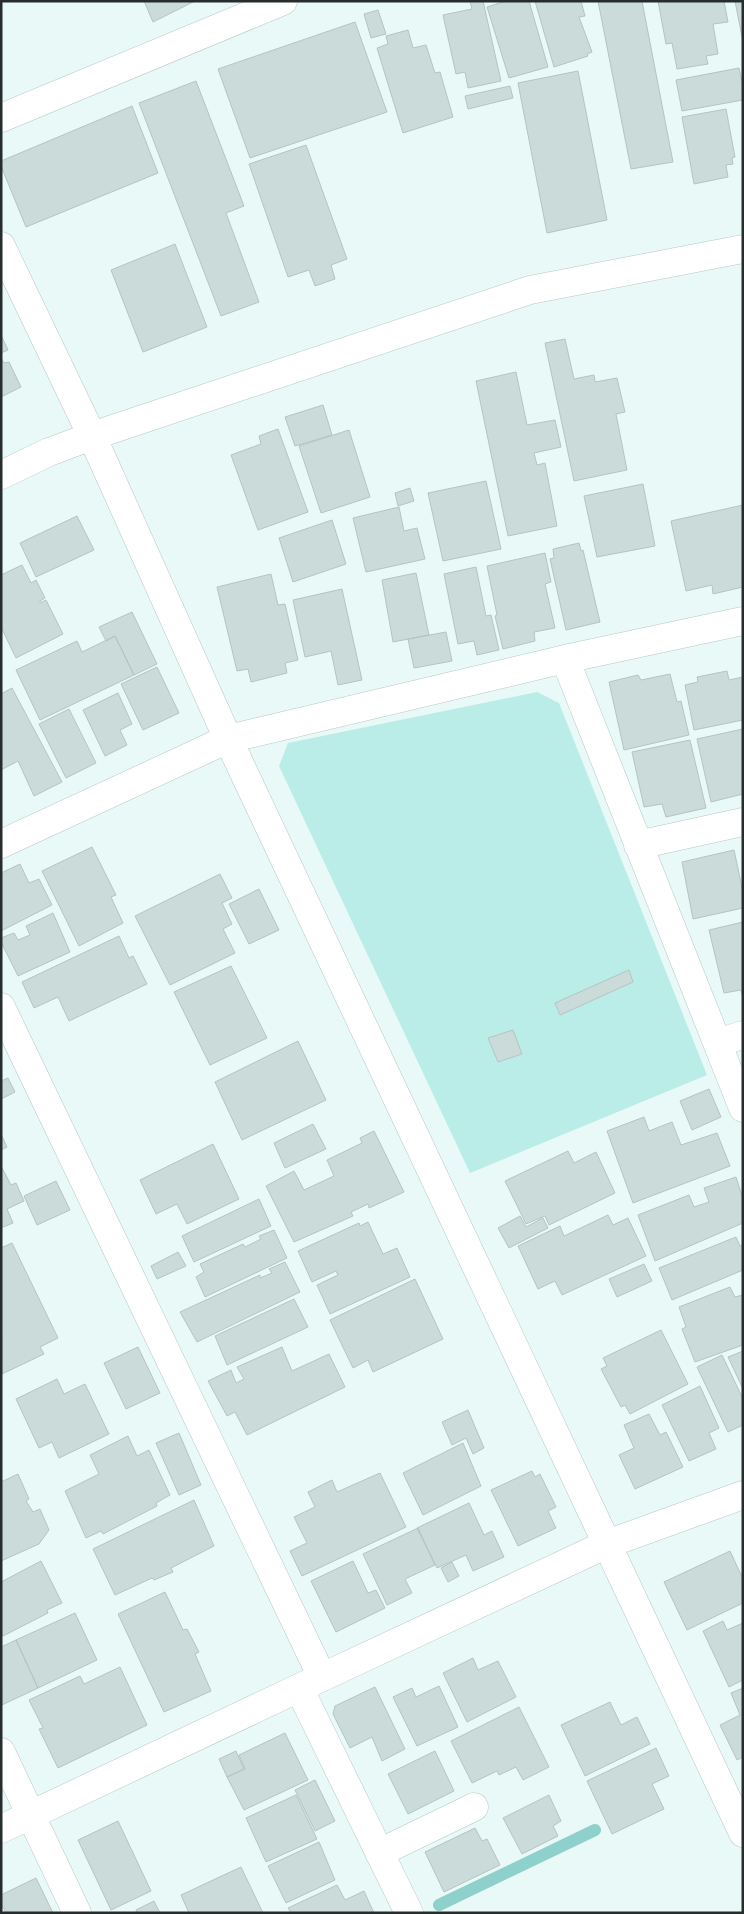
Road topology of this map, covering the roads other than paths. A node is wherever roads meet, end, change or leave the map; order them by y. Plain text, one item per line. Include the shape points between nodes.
1 (283, 1) edge
2 (1, 118) edge
3 (1, 246) edge
4 (743, 250) edge
5 (92, 436) junction
6 (1, 475) edge
7 (743, 621) edge
8 (565, 659) junction
9 (228, 739) junction
10 (743, 822) edge
11 (1, 844) edge
12 (638, 845) junction
13 (1, 1007) edge
14 (743, 1034) edge
15 (717, 1043) junction
16 (743, 1108) edge
17 (743, 1495) edge
18 (607, 1544) junction
19 (310, 1682) junction
20 (1, 1752) edge
21 (474, 1807) dead end
22 (31, 1815) junction
23 (1, 1829) edge
24 (743, 1833) edge
25 (379, 1853) junction
26 (77, 1913) edge
27 (409, 1913) edge

1 - 2 street
3 - 5 street
4 - 5 street via 530,290
5 - 6 street
5 - 9 street
7 - 8 street
8 - 9 street
8 - 12 street
9 - 11 street
9 - 18 street
10 - 12 street
12 - 15 street
13 - 19 street
14 - 15 street
15 - 16 street
17 - 18 street
18 - 19 street
18 - 24 street
19 - 22 street
19 - 25 street
20 - 22 street
21 - 25 street
22 - 23 street
22 - 26 street
25 - 27 street

